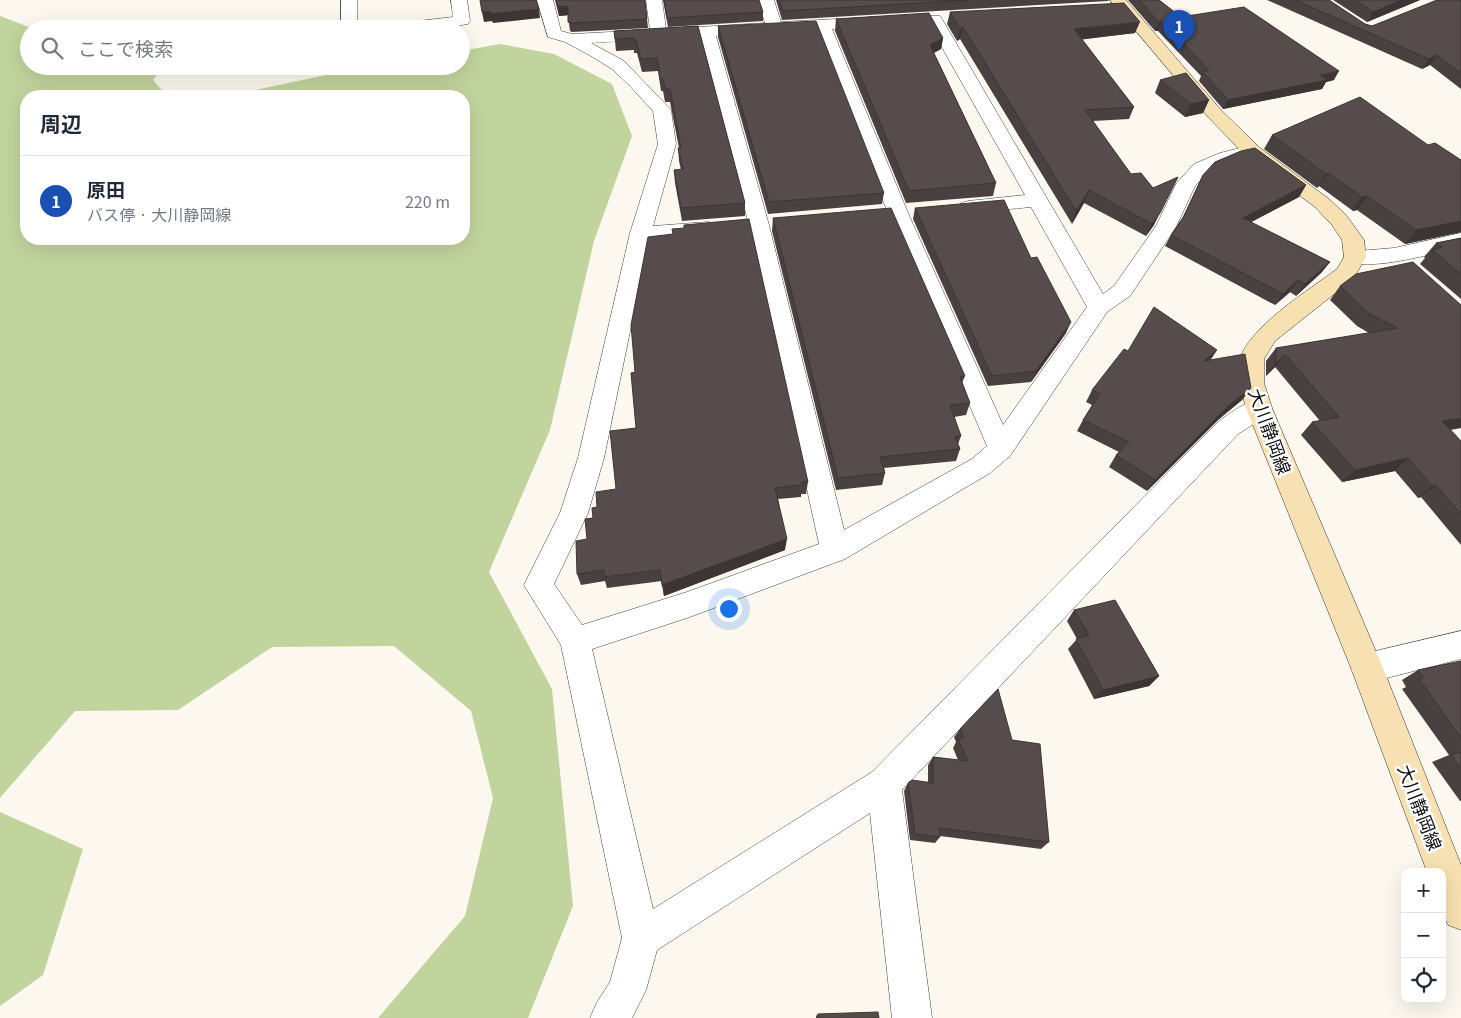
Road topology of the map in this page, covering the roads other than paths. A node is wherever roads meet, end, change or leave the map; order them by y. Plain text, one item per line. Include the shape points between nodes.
1 (349, 0) edge
2 (459, 0) edge
3 (545, 0) edge
4 (654, 0) edge
5 (766, 0) edge
6 (1116, 5) edge
7 (882, 7) edge
8 (934, 18) edge
9 (349, 20) edge
10 (462, 20) edge
11 (822, 25) junction
12 (775, 28) junction
13 (707, 31) junction
14 (659, 33) junction
15 (571, 39) junction
16 (1252, 151) junction
17 (1039, 200) junction
18 (945, 209) edge
19 (751, 225) junction
20 (640, 233) junction
21 (1461, 240) edge
22 (1355, 256) junction
23 (1394, 256) junction
24 (1417, 275) edge
25 (1099, 307) junction
26 (1259, 408) junction
27 (1001, 449) junction
28 (835, 550) junction
29 (576, 641) junction
30 (1461, 644) edge
31 (1367, 668) junction
32 (884, 784) junction
33 (1461, 912) edge
34 (641, 938) junction
35 (610, 1018) edge
36 (912, 1018) edge

1 - 9 street
2 - 10 street
3 - 15 street via 554,34
4 - 14 street
5 - 12 street
6 - 16 main road
7 - 11 street via 890,21
8 - 17 street
11 - 12 street
11 - 27 street via 898,213
12 - 13 street
13 - 14 street
13 - 19 street
14 - 15 street
15 - 20 street via 618,65 662,110 667,144
16 - 22 main road via 1340,220 1353,240
16 - 25 street via 1201,168 1186,184 1166,227 1122,290
17 - 18 street
17 - 25 street
19 - 20 street
19 - 28 street
20 - 29 street via 591,458 574,513 538,585
21 - 23 street
22 - 23 street
22 - 26 main road, 大川静岡線 via 1346,274 1268,335 1252,359 1252,383
23 - 24 street
25 - 27 street
26 - 31 main road, 大川静岡線
26 - 32 street via 1229,427
27 - 28 street via 981,466
28 - 29 street via 687,606
29 - 34 street
30 - 31 street
31 - 33 main road, 大川静岡線
32 - 34 street
32 - 36 street
34 - 35 street via 627,990

